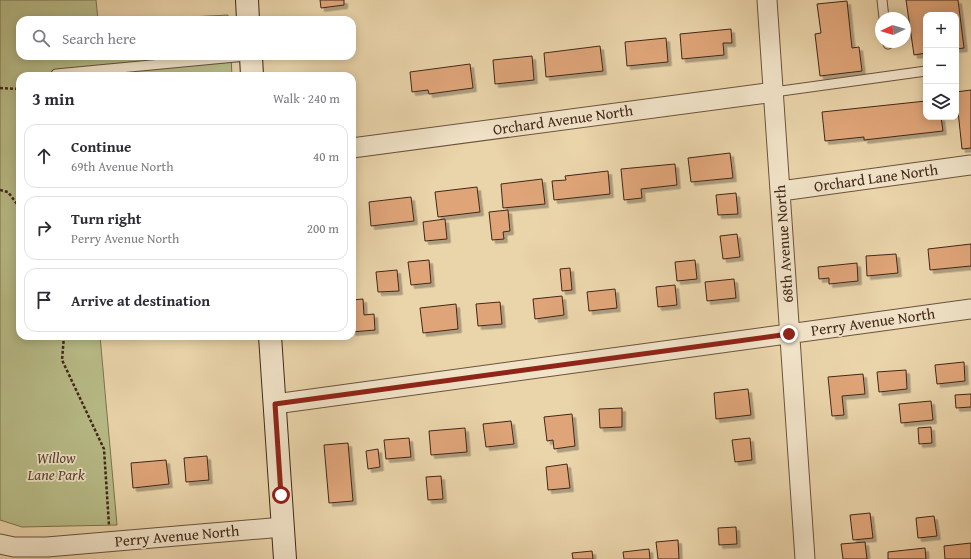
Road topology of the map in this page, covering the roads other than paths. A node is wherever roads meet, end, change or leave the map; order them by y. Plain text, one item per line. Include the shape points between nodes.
1 (247, 0) edge
2 (767, 0) edge
3 (882, 0) edge
4 (883, 12) edge
5 (248, 16) edge
6 (204, 60) edge
7 (251, 60) edge
8 (923, 71) edge
9 (77, 72) edge
10 (252, 72) edge
11 (774, 92) junction
12 (356, 147) edge
13 (971, 165) edge
14 (781, 191) junction
15 (971, 309) edge
16 (789, 334) junction
17 (270, 340) edge
18 (275, 404) junction
19 (283, 527) junction
20 (0, 544) edge
21 (285, 559) edge
22 (805, 559) edge

1 - 5 street
2 - 11 street, 68th Avenue North
3 - 4 lane
6 - 9 lane
7 - 10 street
8 - 11 lane
11 - 12 street, Orchard Avenue North
11 - 14 street, 68th Avenue North
13 - 14 street, Orchard Lane North
14 - 16 street, 68th Avenue North
15 - 16 street, Perry Avenue North
16 - 18 street, Perry Avenue North
16 - 22 street, 68th Avenue North
17 - 18 street
18 - 19 street
19 - 20 street, Perry Avenue North via 29,548
19 - 21 street

